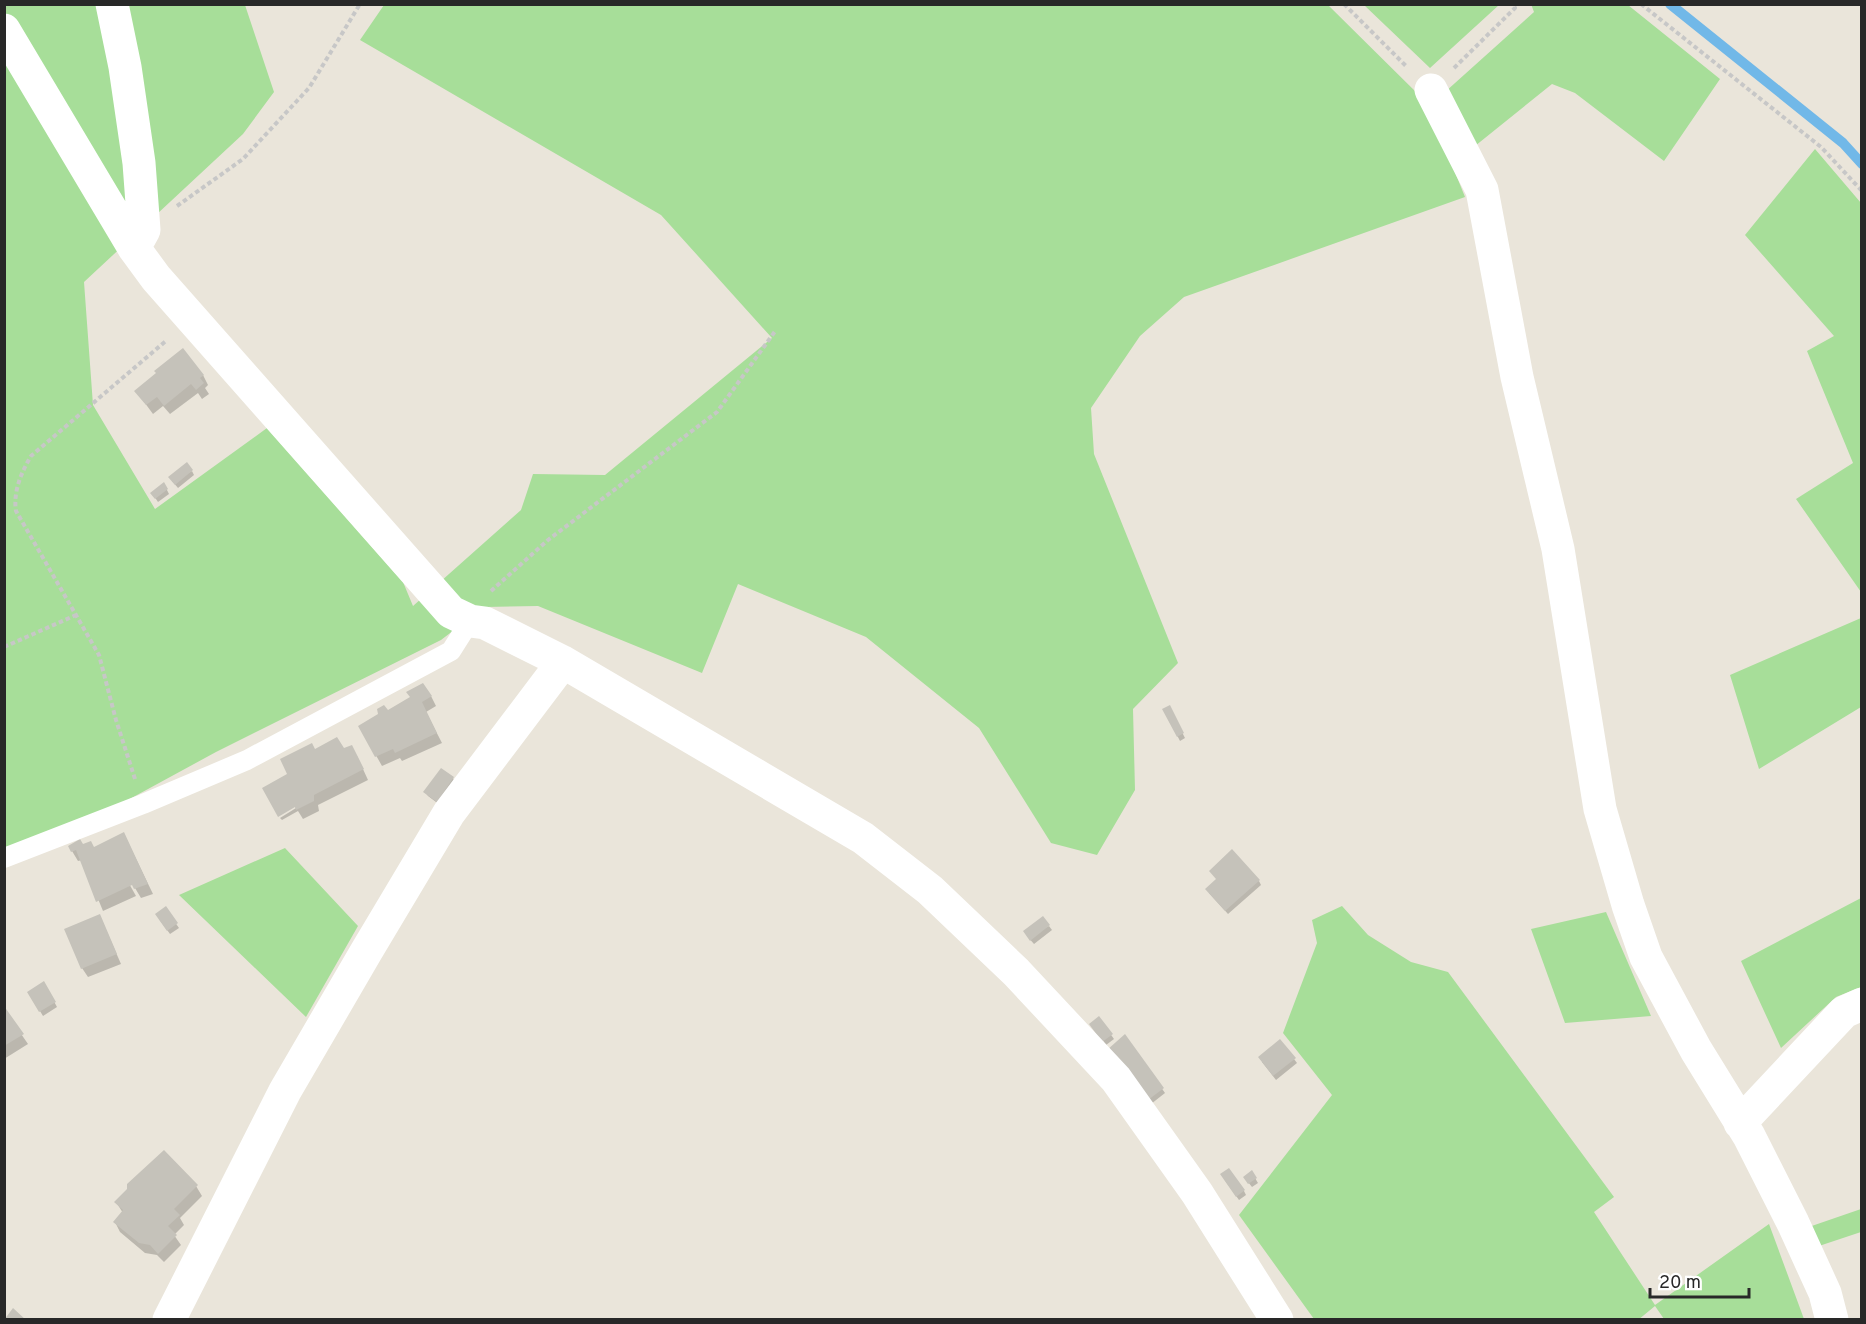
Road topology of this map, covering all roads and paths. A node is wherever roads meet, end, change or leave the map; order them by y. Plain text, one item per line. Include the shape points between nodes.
1 (112, 4) edge
2 (360, 4) edge
3 (1344, 4) edge
4 (1513, 4) edge
5 (1641, 4) edge
6 (4, 30) edge
7 (1431, 90) junction
8 (1862, 191) edge
9 (139, 239) junction
10 (192, 318) junction
11 (776, 330) dead end
12 (76, 615) junction
13 (470, 621) junction
14 (4, 647) edge
15 (563, 662) junction
16 (142, 804) junction
17 (4, 858) edge
18 (1862, 1004) edge
19 (1740, 1123) junction
20 (169, 1320) edge
21 (1277, 1320) edge
22 (1832, 1320) edge

1 - 9 street via 139,163
2 - 9 path via 309,88 243,159
3 - 7 path
4 - 7 path via 1515,8
5 - 8 path via 1821,147
6 - 9 street
7 - 19 street via 1482,190 1517,377 1558,549 1600,809 1628,905 1646,957
9 - 10 street via 156,278
10 - 12 path via 31,456 24,469 14,499 16,511
10 - 13 street via 451,612
11 - 13 path via 717,412 548,540 474,606
12 - 14 path
12 - 16 path via 99,655
13 - 15 street via 485,623
13 - 16 lane via 451,651 247,760
15 - 20 street via 449,813 285,1091
15 - 21 street via 863,838 930,890 1016,972 1116,1078 1197,1193
16 - 17 lane
18 - 19 street via 1844,1012
19 - 22 street via 1825,1293

